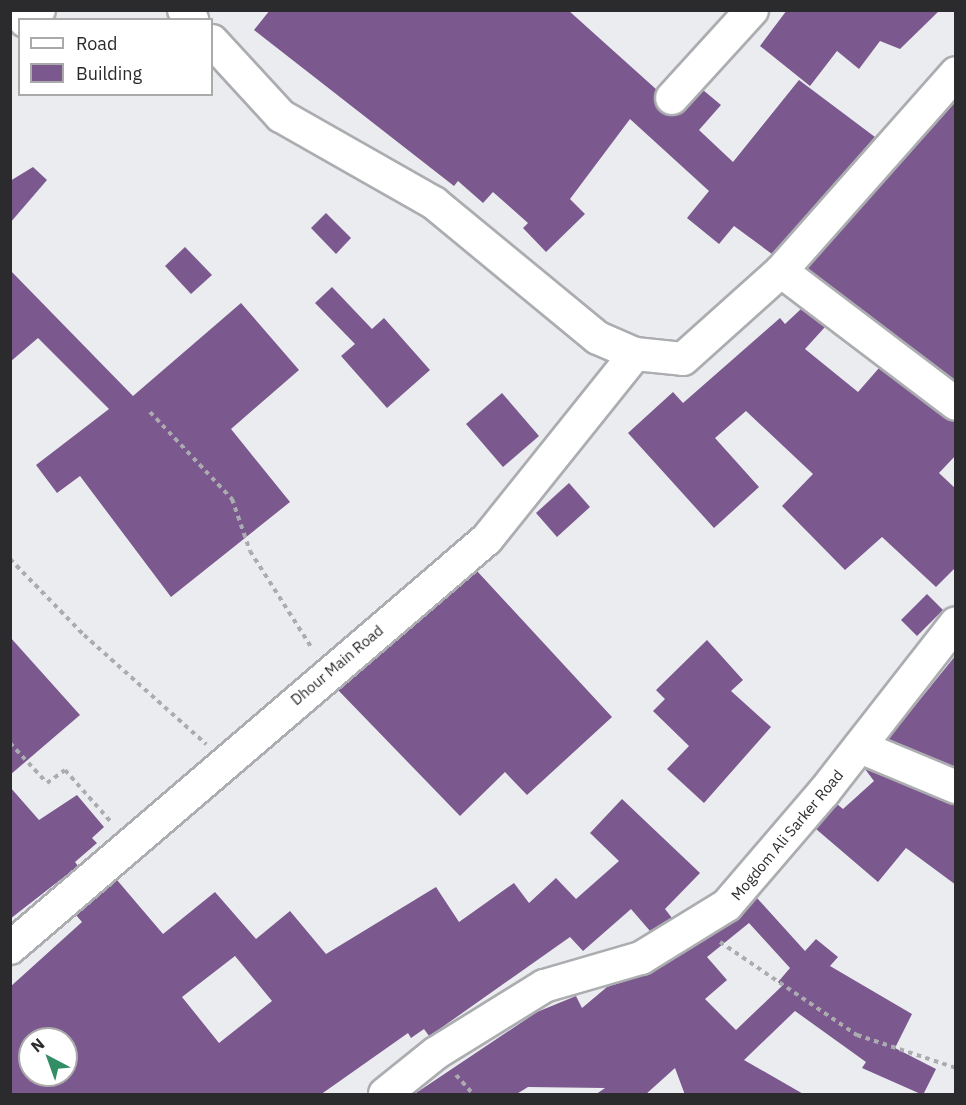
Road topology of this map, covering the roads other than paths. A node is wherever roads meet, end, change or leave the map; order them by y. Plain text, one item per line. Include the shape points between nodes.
1 (752, 10) edge
2 (213, 41) edge
3 (956, 73) edge
4 (672, 99) dead end
5 (781, 271) junction
6 (635, 354) junction
7 (956, 404) edge
8 (956, 623) edge
9 (860, 747) junction
10 (956, 787) edge
11 (10, 948) edge
12 (385, 1095) edge

1 - 4 street
2 - 6 street via 281,116 434,203 598,339
3 - 5 street
5 - 6 street via 683,359
5 - 7 street
6 - 11 street, Dhour Main Road via 487,539 225,761 133,847
8 - 9 street, Mogdom Ali Sarker Road
9 - 10 street
9 - 12 street, Mogdom Ali Sarker Road via 728,905 641,958 544,986 435,1053

